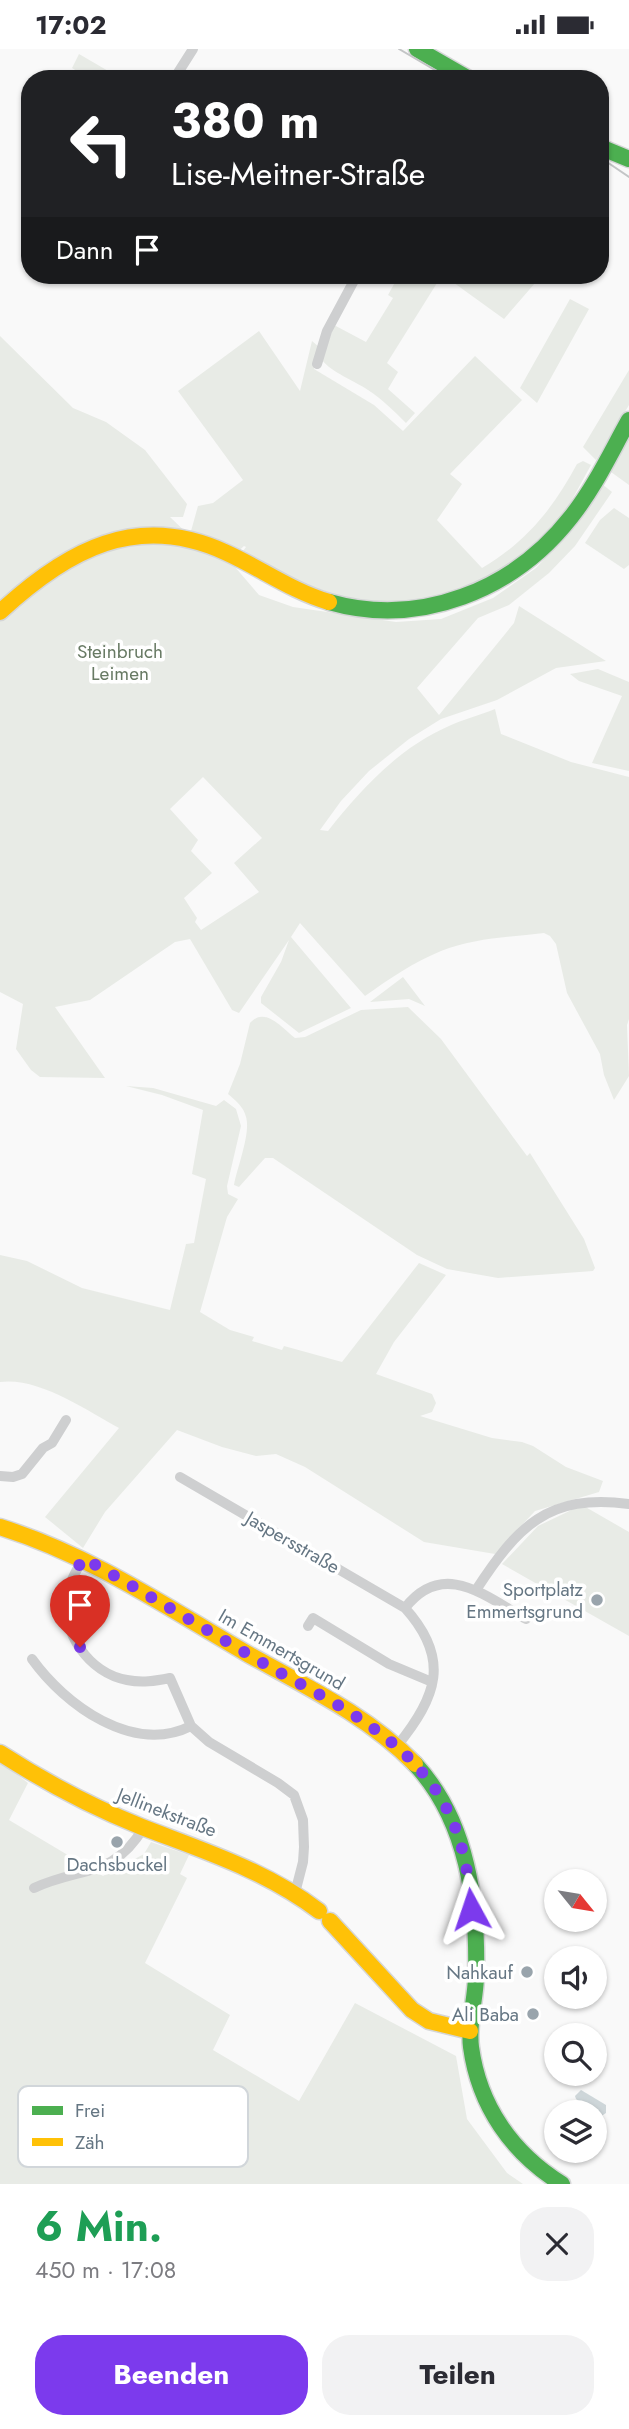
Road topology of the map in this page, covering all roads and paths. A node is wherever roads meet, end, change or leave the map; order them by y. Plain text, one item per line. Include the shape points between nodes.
1 (193, 49) edge
2 (417, 49) edge
3 (180, 70) edge
4 (452, 70) edge
5 (353, 284) edge
6 (317, 364) dead end
7 (629, 420) edge
8 (0, 612) edge
9 (66, 1420) dead end
10 (0, 1476) edge
11 (180, 1476) dead end
12 (629, 1504) edge
13 (0, 1527) edge
14 (78, 1556) junction
15 (476, 1590) junction
16 (405, 1608) junction
17 (526, 1619) dead end
18 (308, 1626) dead end
19 (32, 1659) dead end
20 (432, 1682) junction
21 (191, 1726) junction
22 (397, 1746) junction
23 (0, 1753) edge
24 (144, 1827) junction
25 (34, 1888) dead end
26 (296, 1893) junction
27 (470, 2031) junction
28 (562, 2184) edge

1 - 3 street
2 - 4 street
5 - 6 street via 327,331
7 - 8 street via 562,528 523,567 476,594 440,605 377,610 349,607 290,587 218,548 181,537 130,537 68,557
9 - 10 street via 52,1443 22,1474
11 - 16 street, Jaspersstraße
12 - 15 street via 581,1503 541,1516 505,1549
13 - 14 street, Im Emmertsgrund
14 - 21 street via 66,1603 80,1647 88,1659 117,1678 149,1682 170,1678
14 - 22 street, Im Emmertsgrund via 348,1712
15 - 16 street via 440,1584 421,1592
15 - 17 street
16 - 20 street, Jaspersstraße via 428,1638 433,1652
18 - 20 street via 313,1618 389,1664
19 - 21 street via 61,1694 106,1722 143,1733 172,1734
20 - 22 street, Jaspersstraße via 417,1719
21 - 26 street via 294,1795 304,1834
22 - 27 street, Im Emmertsgrund via 439,1795 464,1850 476,1964
23 - 24 street, Jellinekstraße via 51,1785
24 - 25 street via 117,1860
24 - 26 street, Jellinekstraße via 230,1858
26 - 27 street, Jellinekstraße via 325,1916 412,2010 429,2021
27 - 28 street, Im Emmertsgrund via 484,2094 505,2135 525,2158

